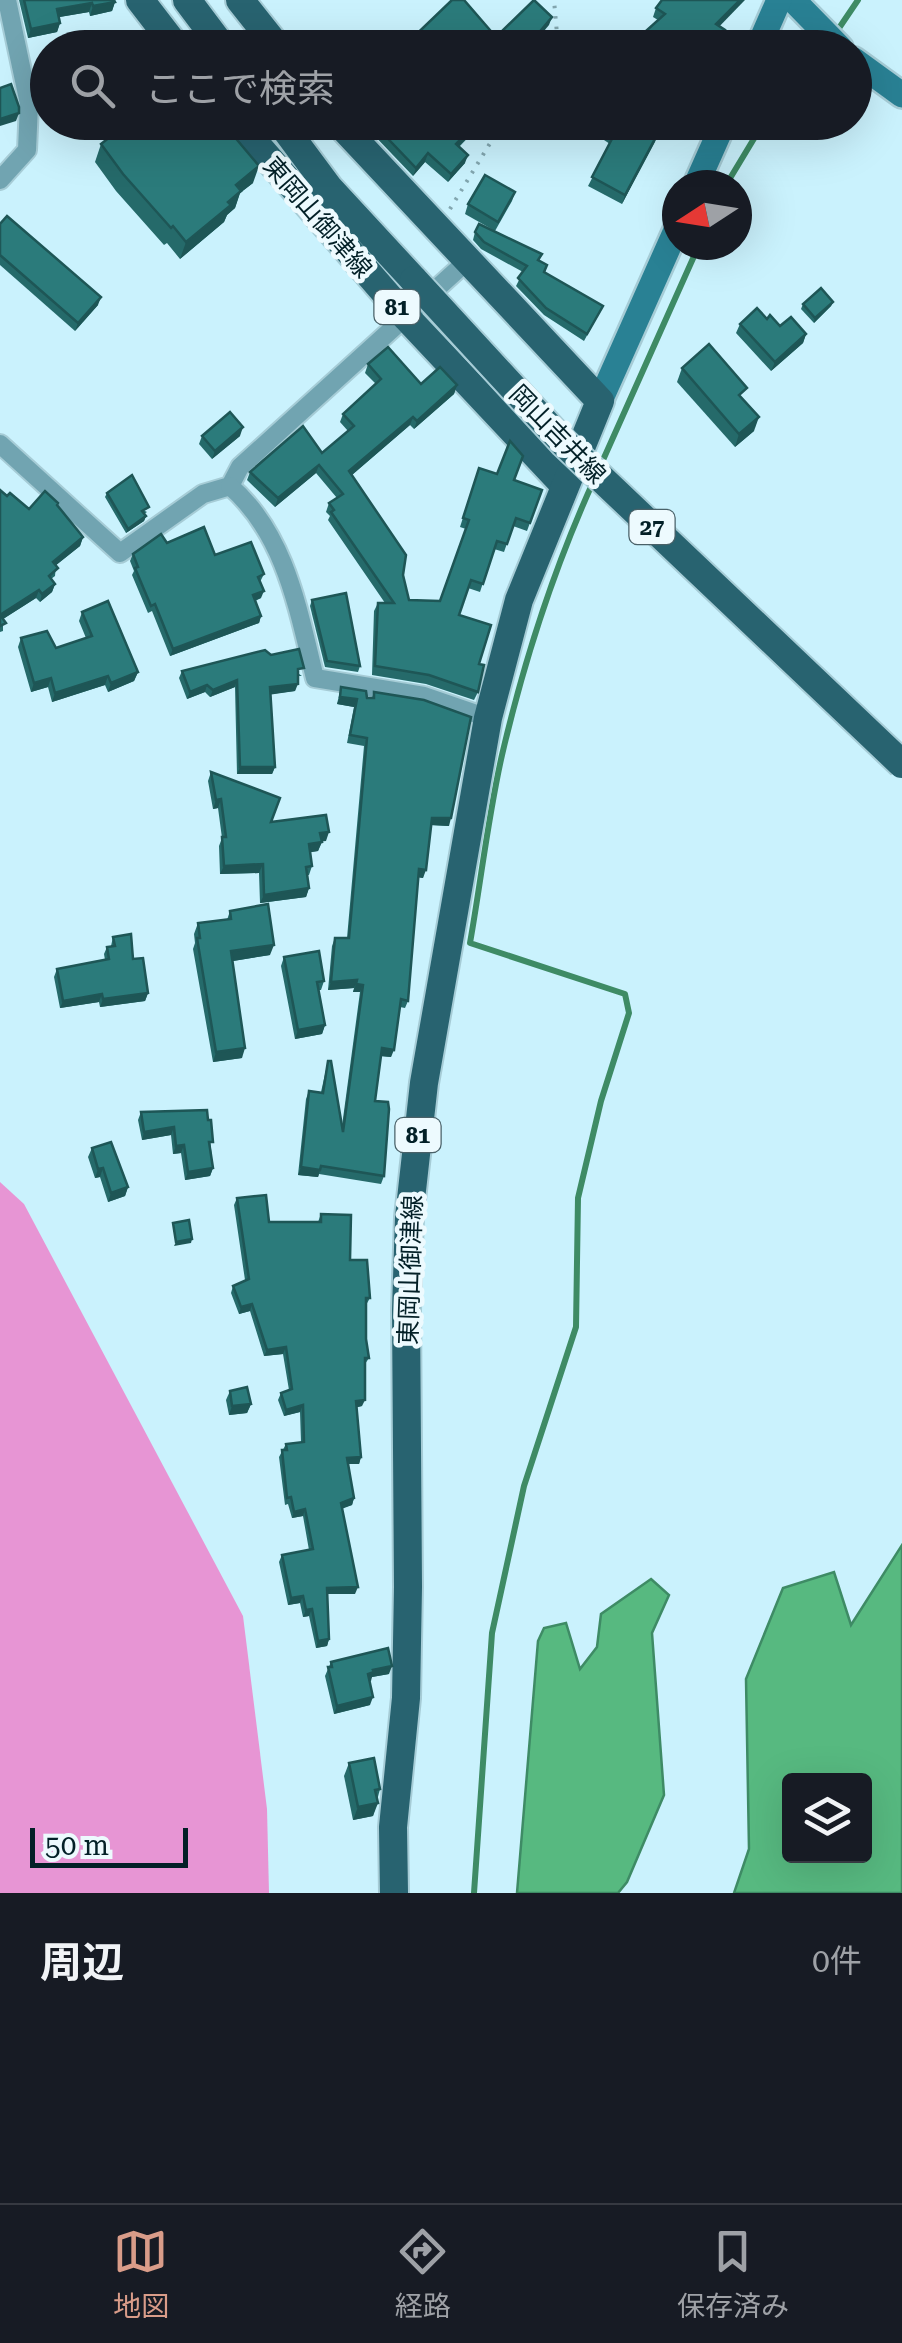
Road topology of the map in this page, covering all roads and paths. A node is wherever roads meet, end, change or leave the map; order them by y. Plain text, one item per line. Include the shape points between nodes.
1 (7, 0) edge
2 (140, 0) edge
3 (188, 0) edge
4 (240, 0) edge
5 (554, 0) edge
6 (779, 0) edge
7 (798, 5) edge
8 (164, 30) edge
9 (210, 30) edge
10 (264, 30) edge
11 (558, 30) edge
12 (766, 30) edge
13 (822, 30) edge
14 (872, 71) edge
15 (900, 87) edge
16 (253, 140) edge
17 (293, 140) edge
18 (355, 140) edge
19 (492, 140) edge
20 (716, 140) edge
21 (703, 170) edge
22 (0, 180) edge
23 (438, 230) junction
24 (663, 260) edge
25 (467, 261) junction
26 (407, 318) junction
27 (600, 401) junction
28 (0, 444) edge
29 (564, 485) junction
30 (230, 486) junction
31 (488, 718) junction
32 (902, 764) edge
33 (394, 1893) edge

1 - 22 street via 29,104 27,150
2 - 8 main road
3 - 9 main road
4 - 10 main road
5 - 11 path
6 - 12 street
7 - 13 street
14 - 15 street
16 - 26 main road, 東岡山御津線 / 81
17 - 32 main road, 岡山吉井線 / 27, bridge via 329,188 564,443
18 - 23 main road
19 - 23 path
20 - 21 street
23 - 25 main road
24 - 27 street
25 - 26 street
25 - 27 main road
26 - 29 main road, 東岡山御津線 / 81
26 - 30 street via 240,467
27 - 29 main road, 東岡山御津線 / 81
28 - 30 street via 120,553 203,494
29 - 31 main road, 東岡山御津線 / 81 via 518,600
30 - 31 street via 252,506 291,578 315,678 424,696
31 - 33 main road, 東岡山御津線 / 81 via 424,1083 408,1217 406,1698 393,1827

